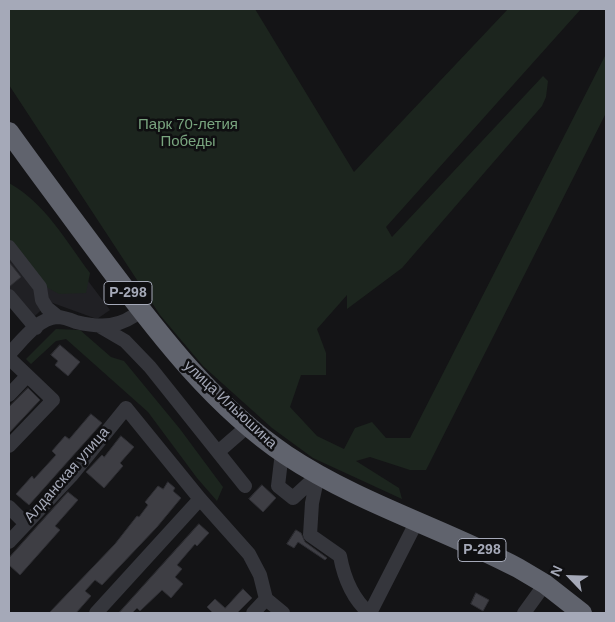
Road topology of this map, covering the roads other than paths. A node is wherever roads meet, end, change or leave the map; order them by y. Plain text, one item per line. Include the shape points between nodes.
1 (9, 132) edge
2 (9, 247) edge
3 (9, 296) edge
4 (141, 310) junction
5 (58, 317) junction
6 (101, 327) junction
7 (36, 328) junction
8 (9, 354) edge
9 (9, 358) edge
10 (27, 376) junction
11 (9, 395) edge
12 (249, 425) junction
13 (9, 446) edge
14 (218, 452) junction
15 (282, 452) junction
16 (318, 475) junction
17 (245, 486) dead end
18 (200, 499) junction
19 (9, 508) edge
20 (417, 521) junction
21 (25, 523) junction
22 (9, 542) edge
23 (545, 584) junction
24 (266, 599) junction
25 (96, 613) edge
26 (253, 613) edge
27 (283, 613) edge
28 (370, 613) edge
29 (524, 613) edge
30 (582, 613) edge

1 - 4 highway, улица Ильюшина / Р-298
2 - 5 street via 40,288 47,308
3 - 7 street
4 - 6 street via 134,317 113,326
4 - 12 highway, улица Ильюшина / Р-298 via 184,363
5 - 6 street
5 - 7 street
6 - 14 street via 125,340
7 - 8 street
9 - 10 street
10 - 11 street
10 - 13 street via 53,400
12 - 14 street
12 - 15 highway, улица Ильюшина / Р-298
14 - 17 street
15 - 16 highway, улица Ильюшина / Р-298
15 - 16 street via 278,486 293,498
16 - 20 highway, улица Ильюшина / Р-298
16 - 28 street via 310,534 340,556 344,576 360,606
18 - 21 street, Алданская улица via 126,408 71,476
18 - 24 street via 249,554 260,575
18 - 25 street
19 - 21 street
20 - 23 highway, улица Ильюшина / Р-298 via 491,554
20 - 28 street
21 - 22 street, Алданская улица
23 - 29 street
23 - 30 highway, улица Ильюшина / Р-298
24 - 26 street
24 - 27 street

